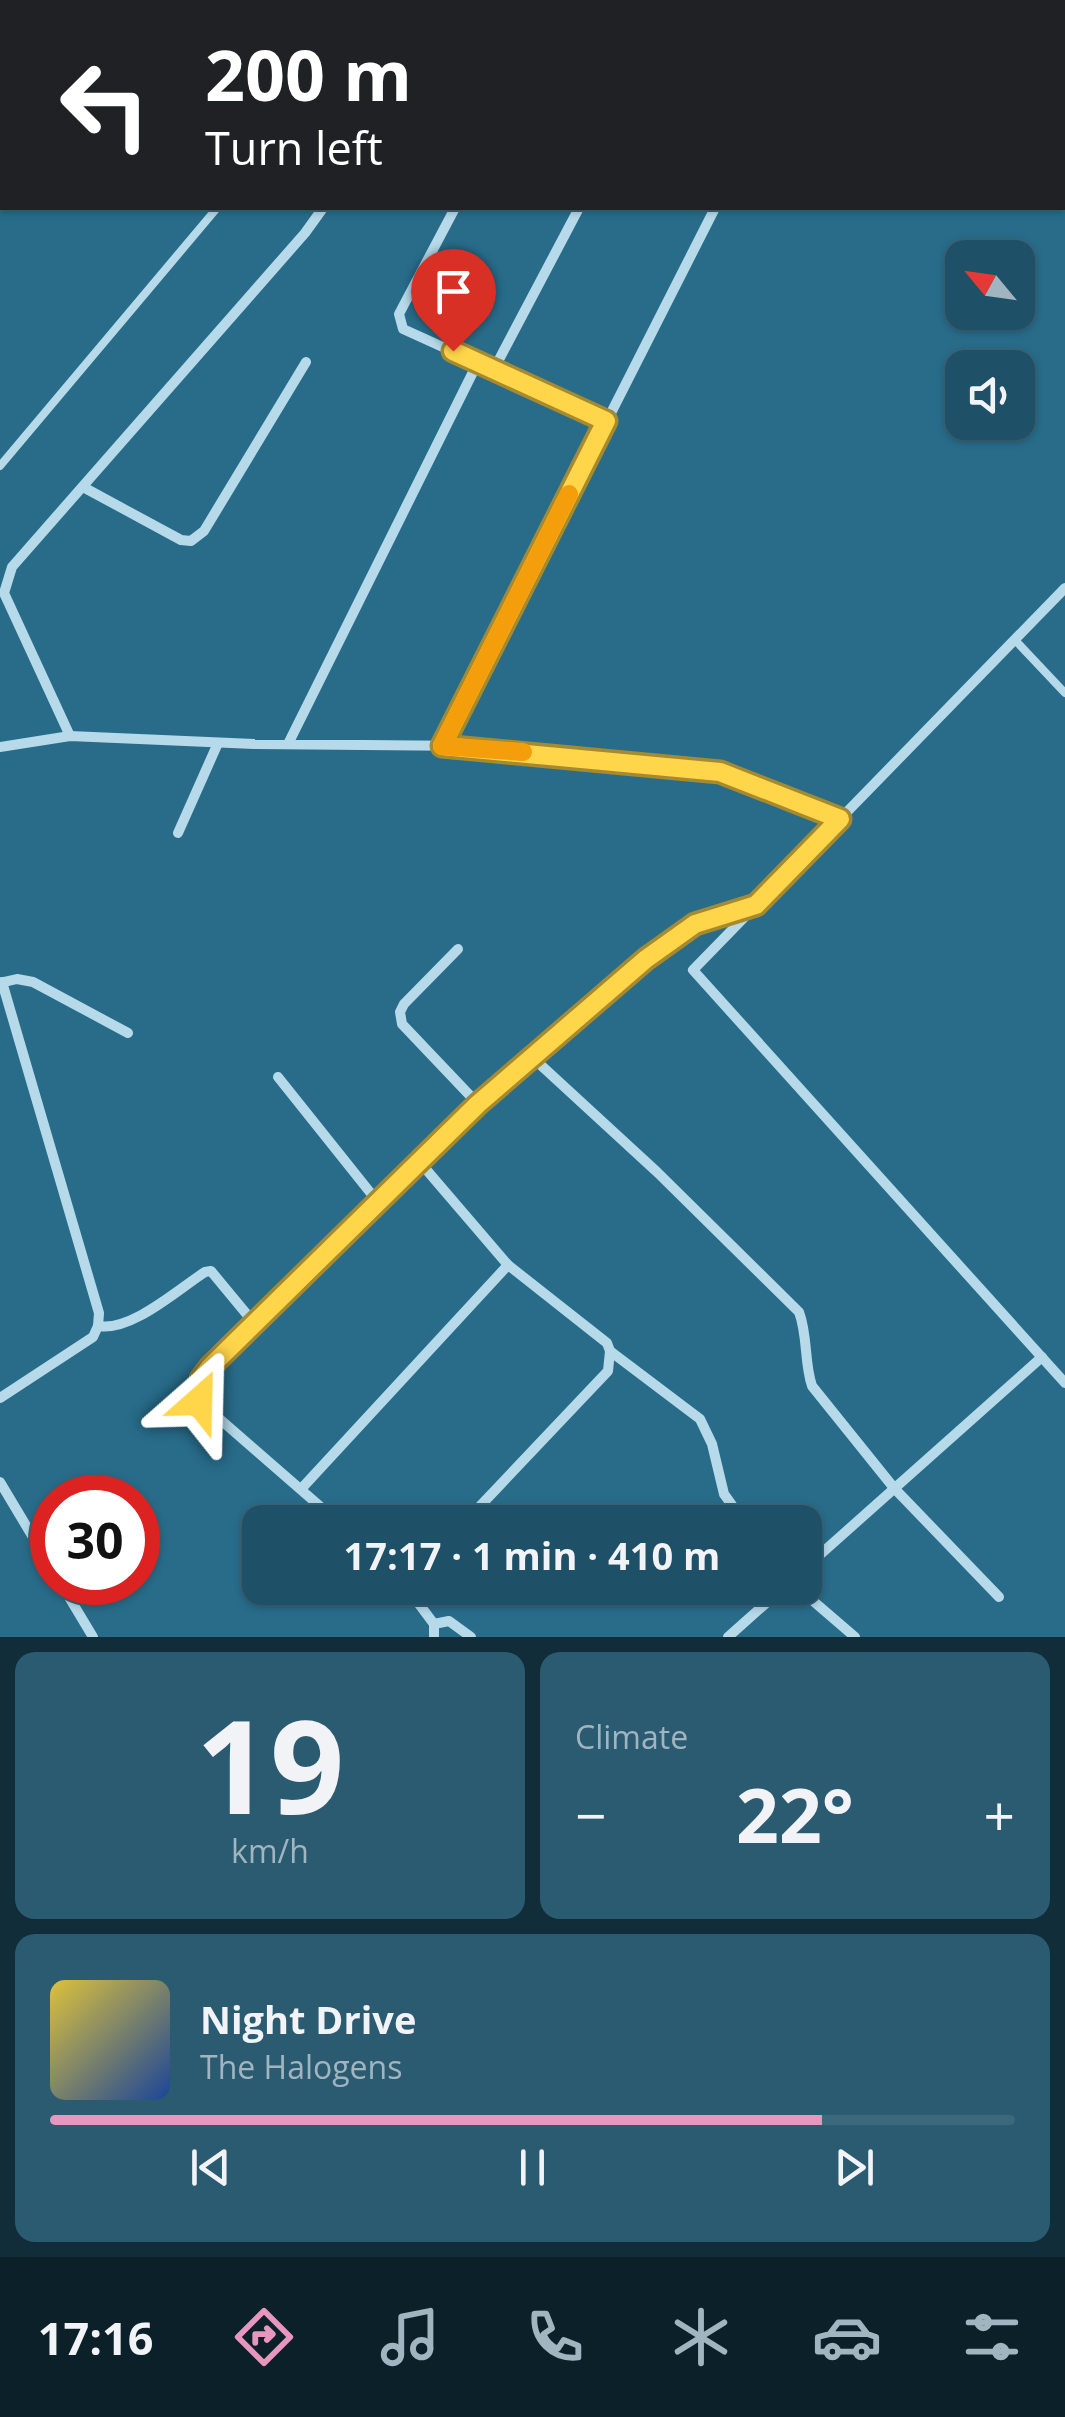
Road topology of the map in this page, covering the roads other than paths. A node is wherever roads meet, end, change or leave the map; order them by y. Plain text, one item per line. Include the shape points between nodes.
1 (215, 210) edge
2 (322, 210) edge
3 (454, 210) edge
4 (578, 210) edge
5 (713, 210) edge
6 (306, 362) dead end
7 (478, 362) junction
8 (494, 369) junction
9 (606, 421) junction
10 (0, 466) edge
11 (83, 487) junction
12 (1065, 588) edge
13 (2, 591) edge
14 (1014, 640) junction
15 (1065, 692) edge
16 (70, 736) junction
17 (218, 743) junction
18 (288, 744) junction
19 (442, 746) junction
20 (0, 747) edge
21 (840, 819) junction
22 (178, 833) dead end
23 (756, 905) junction
24 (458, 949) dead end
25 (1, 982) edge
26 (128, 1034) dead end
27 (532, 1057) junction
28 (278, 1077) dead end
29 (478, 1104) junction
30 (418, 1160) junction
31 (378, 1201) junction
32 (508, 1266) junction
33 (254, 1324) junction
34 (98, 1326) junction
35 (610, 1352) junction
36 (1042, 1357) junction
37 (1065, 1383) edge
38 (0, 1398) edge
39 (0, 1482) edge
40 (302, 1488) junction
41 (894, 1488) junction
42 (320, 1505) edge
43 (481, 1505) edge
44 (732, 1505) edge
45 (30, 1533) edge
46 (822, 1553) edge
47 (999, 1597) dead end
48 (74, 1605) edge
49 (419, 1605) edge
50 (764, 1605) edge
51 (818, 1605) edge
52 (434, 1624) junction
53 (93, 1637) edge
54 (434, 1637) edge
55 (470, 1637) edge
56 (728, 1637) edge
57 (855, 1637) edge

1 - 10 lane
2 - 11 street
3 - 7 street via 399,322
4 - 8 street
5 - 9 street
6 - 11 street via 204,531 191,540
7 - 8 street
7 - 18 street
8 - 9 street
9 - 19 street
11 - 13 street via 12,567
12 - 14 street
13 - 16 street
14 - 15 lane
14 - 21 street
16 - 17 street
16 - 20 street
17 - 18 street
17 - 22 street
18 - 19 street
19 - 21 street via 720,772
21 - 23 street
23 - 27 street via 695,924
23 - 36 street via 693,970
24 - 29 street via 400,1012 402,1024
25 - 26 street via 33,982
25 - 34 street
27 - 29 street
27 - 41 street via 799,1312 812,1386
28 - 31 street
29 - 30 street
30 - 31 street
30 - 32 street
31 - 33 street
32 - 35 street
32 - 40 street
33 - 34 street via 211,1271 128,1323
33 - 40 street via 201,1379 199,1401
34 - 38 street via 92,1337
35 - 43 street via 608,1370
35 - 44 street via 700,1419
36 - 37 street
36 - 41 street
39 - 45 street
40 - 42 street
41 - 46 street
41 - 47 street
48 - 53 street
49 - 52 street
50 - 56 street
51 - 57 street
52 - 54 street
52 - 55 street via 454,1623

